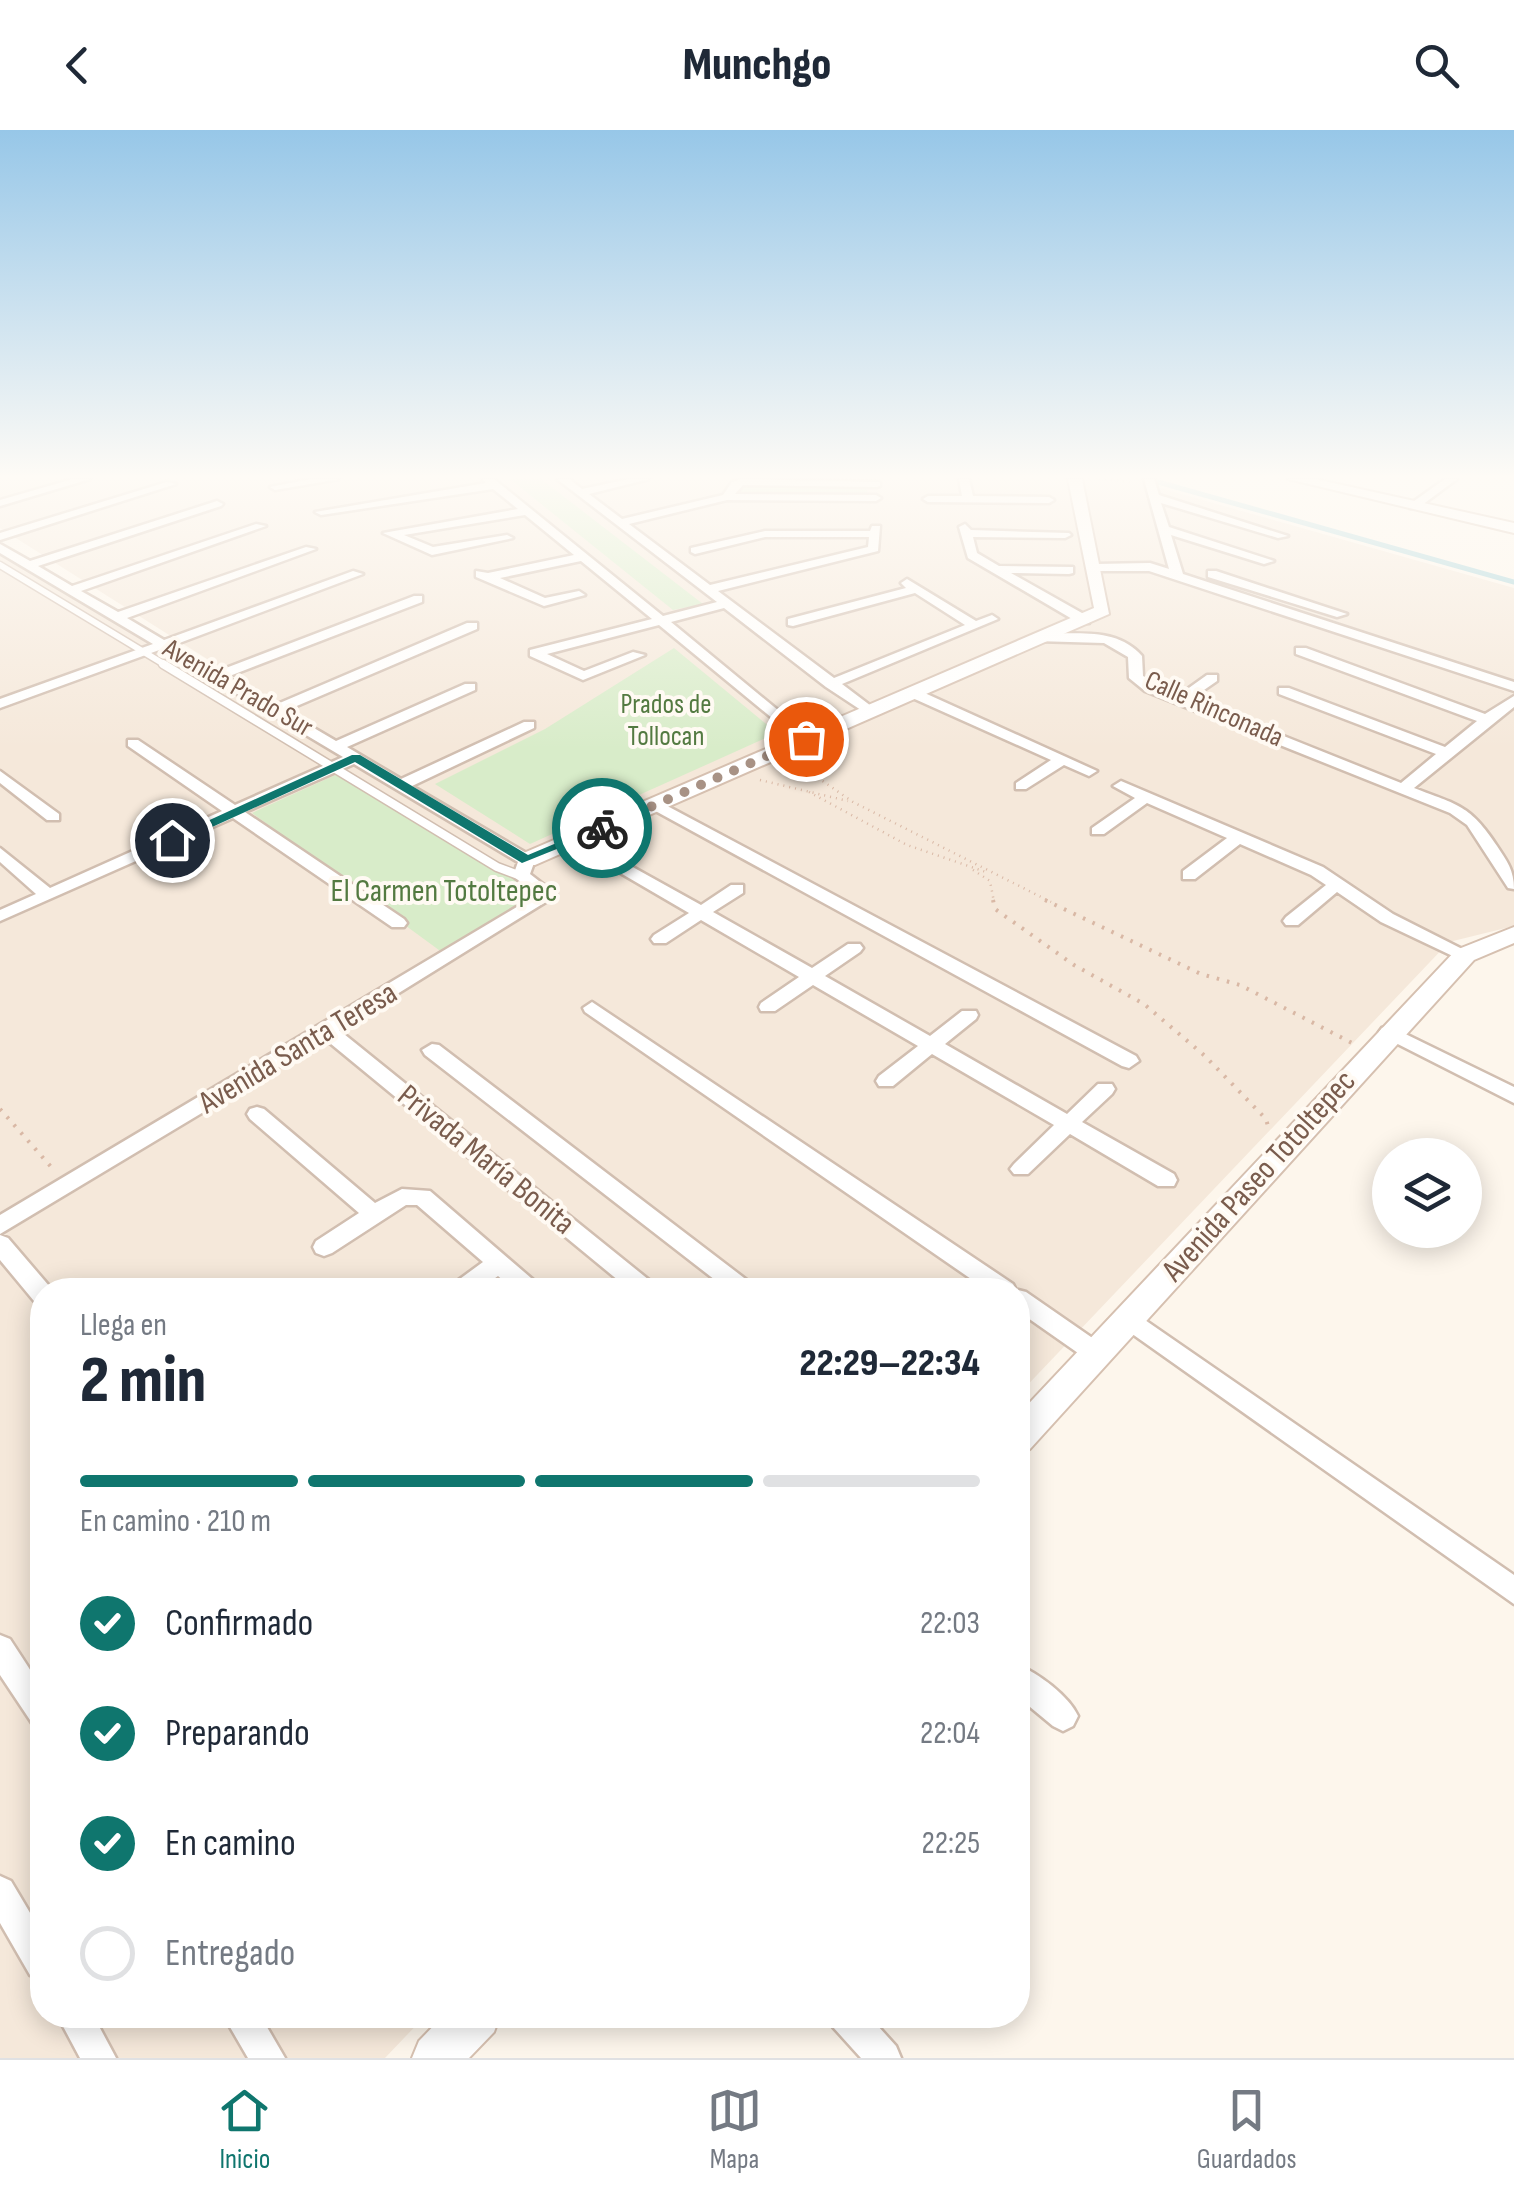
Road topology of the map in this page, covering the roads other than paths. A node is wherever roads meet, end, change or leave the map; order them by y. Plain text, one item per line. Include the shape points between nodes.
1 (8, 569) edge
2 (35, 569) edge
3 (132, 569) edge
4 (251, 569) edge
5 (521, 569) edge
6 (598, 569) edge
7 (679, 569) edge
8 (794, 569) edge
9 (997, 569) joint
10 (1096, 569) edge
11 (1177, 569) edge
12 (1178, 569) edge
13 (1069, 570) dead end
14 (357, 574) dead end
15 (70, 590) junction
16 (706, 590) junction
17 (579, 595) dead end
18 (418, 598) dead end
19 (725, 604) junction
20 (1341, 614) dead end
21 (117, 617) junction
22 (992, 619) dead end
23 (660, 620) junction
24 (1084, 620) junction
25 (793, 622) dead end
26 (472, 626) dead end
27 (974, 626) junction
28 (1040, 638) junction
29 (164, 646) junction
30 (1301, 650) dead end
31 (146, 652) junction
32 (638, 655) dead end
33 (217, 676) junction
34 (1212, 678) dead end
35 (832, 684) junction
36 (470, 687) dead end
37 (1514, 687) edge
38 (1284, 692) dead end
39 (913, 693) junction
40 (1181, 700) junction
41 (1514, 700) edge
42 (0, 704) edge
43 (274, 710) junction
44 (870, 712) junction
45 (1483, 718) junction
46 (529, 725) dead end
47 (134, 742) dead end
48 (798, 742) junction
49 (337, 746) junction
50 (1447, 753) junction
51 (356, 757) junction
52 (1063, 760) junction
53 (336, 766) junction
54 (1089, 770) dead end
55 (0, 776) edge
56 (403, 784) junction
57 (1020, 786) dead end
58 (1121, 786) dead end
59 (1404, 788) junction
60 (1146, 797) junction
61 (656, 805) junction
62 (235, 812) junction
63 (53, 817) dead end
64 (1098, 831) dead end
65 (1238, 837) junction
66 (574, 840) junction
67 (0, 853) edge
68 (524, 868) junction
69 (1189, 875) dead end
70 (1337, 884) junction
71 (1514, 884) edge
72 (738, 889) dead end
73 (48, 895) junction
74 (702, 912) junction
75 (0, 916) edge
76 (1292, 922) dead end
77 (398, 923) dead end
78 (1514, 934) edge
79 (660, 939) dead end
80 (854, 948) dead end
81 (1464, 954) junction
82 (813, 976) junction
83 (592, 1008) dead end
84 (768, 1008) dead end
85 (968, 1015) dead end
86 (327, 1030) junction
87 (1381, 1042) junction
88 (934, 1046) junction
89 (432, 1050) dead end
90 (1130, 1061) dead end
91 (886, 1081) dead end
92 (1105, 1089) dead end
93 (1514, 1096) edge
94 (257, 1114) dead end
95 (1071, 1124) junction
96 (1021, 1169) dead end
97 (1166, 1180) dead end
98 (374, 1214) junction
99 (0, 1226) edge
100 (0, 1244) edge
101 (324, 1247) dead end
102 (499, 1263) junction
103 (478, 1278) edge
104 (516, 1278) edge
105 (631, 1278) edge
106 (728, 1278) edge
107 (987, 1278) edge
108 (30, 1280) edge
109 (1030, 1307) edge
110 (1128, 1318) junction
111 (1096, 1352) junction
112 (1030, 1425) edge
113 (1514, 1591) edge
114 (0, 1648) edge
115 (1030, 1689) edge
116 (30, 1695) edge
117 (1063, 1716) dead end
118 (0, 1892) edge
119 (30, 1943) edge
120 (82, 2028) edge
121 (248, 2028) edge
122 (857, 2028) edge
123 (99, 2058) edge
124 (268, 2058) edge
125 (884, 2058) edge

1 - 31 lane
2 - 15 street, Avenida Prado Sur
3 - 15 street
4 - 21 street
5 - 17 street via 484,576 547,602
6 - 23 street
7 - 16 street
8 - 16 street
9 - 13 street
9 - 24 street
10 - 24 main road via 1105,606
11 - 37 street
12 - 20 street
14 - 29 street
15 - 21 street, Avenida Prado Sur
16 - 19 street
18 - 33 street
19 - 23 street
19 - 35 street
21 - 29 street, Avenida Prado Sur
22 - 27 street
23 - 32 street via 535,653 583,676
23 - 48 street
24 - 28 main road
25 - 27 street via 911,585
26 - 43 street
27 - 35 street
28 - 39 main road
28 - 40 street, Calle Rinconada via 1088,638 1128,648 1136,656 1136,678
29 - 31 street
29 - 33 street, Avenida Prado Sur
30 - 45 street
31 - 42 street
31 - 53 lane
33 - 43 street, Avenida Prado Sur
34 - 40 street
35 - 44 street
36 - 49 street
38 - 50 street
39 - 44 main road
39 - 52 street
40 - 59 street, Calle Rinconada
41 - 45 street
43 - 49 street, Avenida Prado Sur
44 - 48 main road
45 - 50 street
46 - 56 street
47 - 62 street
48 - 61 main road
49 - 51 street, Avenida Prado Sur
50 - 59 street
51 - 53 street
51 - 56 street, Avenida Prado Sur
52 - 54 street
52 - 57 street
53 - 62 street
53 - 68 lane via 497,867
55 - 63 street
56 - 68 street, Avenida Prado Sur
58 - 60 street
59 - 71 street, Calle Rinconada via 1466,816
60 - 64 street
60 - 65 street
61 - 66 main road
61 - 90 street
62 - 73 street
62 - 77 street
65 - 69 street
65 - 70 street
66 - 68 main road
66 - 74 street
67 - 73 street
68 - 86 street, Avenida Santa Teresa via 547,890 546,900
70 - 76 street
70 - 81 street via 1387,918
72 - 74 street
73 - 75 street
74 - 79 street
74 - 82 street
78 - 81 main road, Avenida Paseo Totoltepec
80 - 82 street
81 - 87 main road, Avenida Paseo Totoltepec
82 - 84 street
82 - 88 street
83 - 107 street
85 - 88 street
86 - 99 street, Avenida Santa Teresa
86 - 105 street, Privada María Bonita
87 - 93 street
87 - 110 main road, Avenida Paseo Totoltepec
88 - 91 street
88 - 95 street
89 - 106 street
92 - 95 street
94 - 98 street
95 - 96 street
95 - 97 street
98 - 101 street
98 - 102 street via 402,1197 422,1197
100 - 108 street
102 - 103 street
102 - 104 street
109 - 111 street
110 - 111 main road, Avenida Paseo Totoltepec
110 - 113 street
111 - 112 main road, Avenida Paseo Totoltepec
114 - 116 street
115 - 117 street
118 - 119 street
120 - 123 street
121 - 124 street
122 - 125 street

